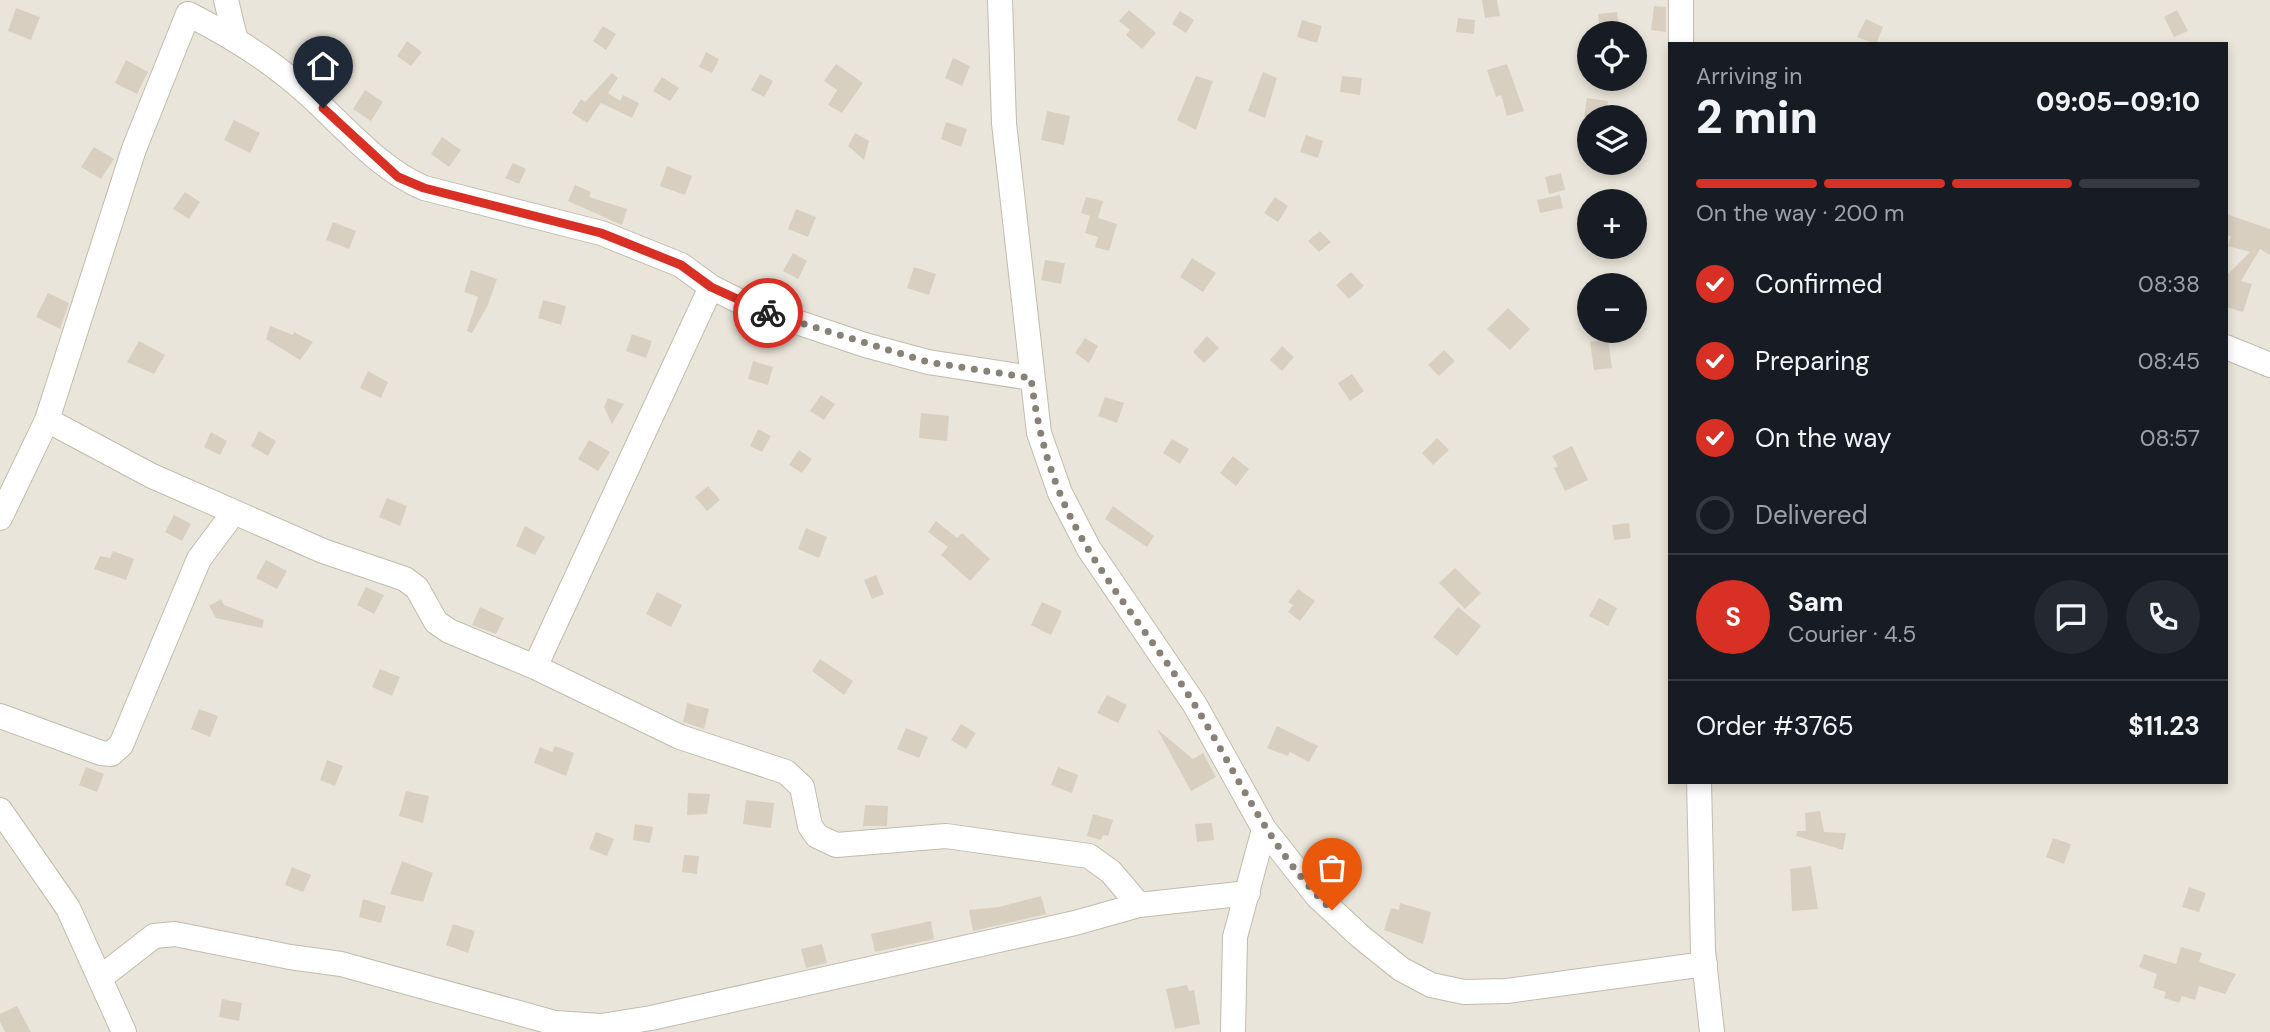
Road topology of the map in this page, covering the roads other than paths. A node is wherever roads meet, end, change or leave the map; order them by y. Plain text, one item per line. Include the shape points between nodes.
1 (226, 0) edge
2 (1000, 0) edge
3 (1681, 0) edge
4 (235, 37) junction
5 (1681, 42) edge
6 (711, 287) junction
7 (2228, 348) edge
8 (2270, 365) edge
9 (1031, 378) junction
10 (47, 420) junction
11 (234, 512) junction
12 (0, 518) edge
13 (535, 667) junction
14 (0, 716) edge
15 (1699, 784) edge
16 (0, 810) edge
17 (1264, 830) junction
18 (1248, 893) junction
19 (1139, 905) junction
20 (1705, 964) junction
21 (100, 978) junction
22 (124, 1032) edge
23 (1233, 1032) edge
24 (1712, 1032) edge

1 - 4 street
2 - 9 street via 1004,123
3 - 5 street
4 - 6 street via 305,91 398,177 424,188 601,233 681,265
4 - 10 street via 188,14 134,149
6 - 9 street via 760,310 865,345 928,362
6 - 13 street
7 - 8 street
9 - 17 street via 1039,433 1060,493 1088,549 1195,705
10 - 11 street via 152,476
10 - 12 street
11 - 13 street via 323,551 405,579 417,588 436,622
11 - 14 street via 199,559 121,746 111,754 101,752
13 - 19 street via 680,737 786,772 802,787 810,826 826,842 946,836 1089,856 1111,872
15 - 20 street
16 - 21 street via 68,908
17 - 18 street
17 - 20 street via 1317,896 1361,937 1401,969 1431,985 1464,992 1507,991
18 - 19 street
18 - 23 street via 1235,937
19 - 21 street via 1075,923 601,1026 555,1023 341,964 175,933 154,936
20 - 24 street
21 - 22 street

